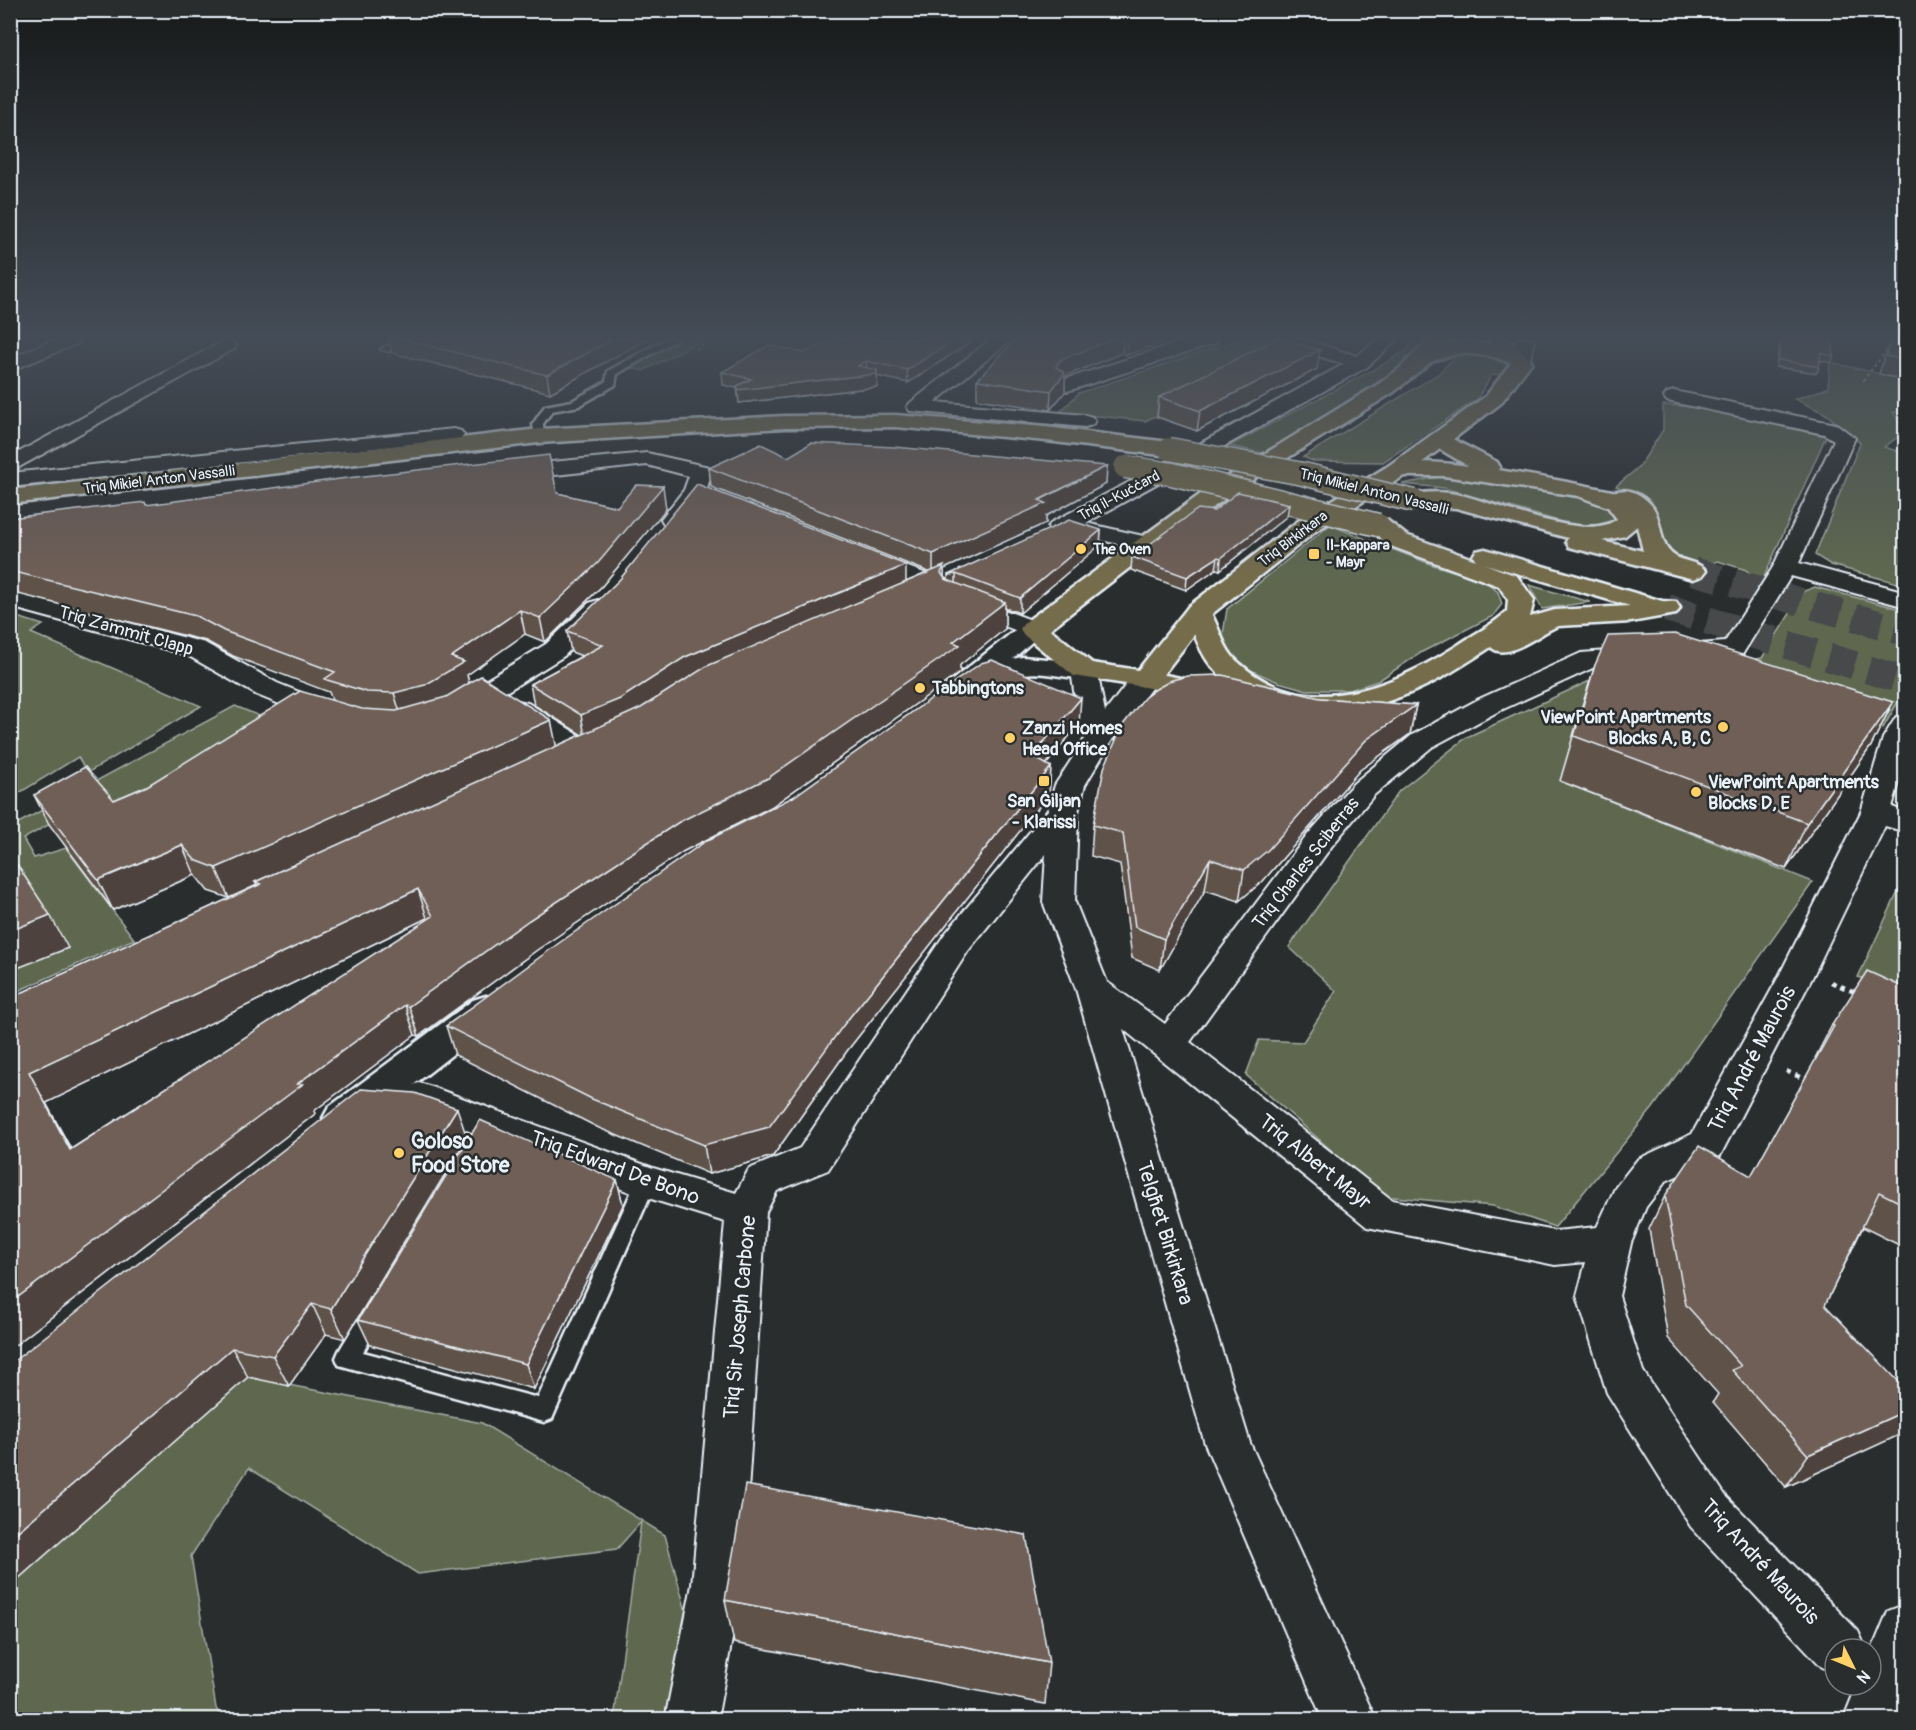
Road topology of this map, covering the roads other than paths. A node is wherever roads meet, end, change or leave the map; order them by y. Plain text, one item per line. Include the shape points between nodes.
1 (93, 420) edge
2 (541, 420) edge
3 (1070, 420) edge
4 (1259, 420) edge
5 (1331, 420) edge
6 (1467, 420) edge
7 (1786, 420) edge
8 (1085, 421) dead end
9 (454, 435) dead end
10 (539, 436) junction
11 (1441, 440) junction
12 (850, 443) edge
13 (599, 456) junction
14 (1102, 464) edge
15 (10, 466) edge
16 (1396, 471) junction
17 (493, 474) edge
18 (10, 480) edge
19 (10, 497) edge
20 (1414, 501) junction
21 (10, 519) edge
22 (1378, 525) junction
23 (658, 538) edge
24 (1144, 543) junction
25 (847, 551) edge
26 (1785, 567) junction
27 (947, 587) junction
28 (613, 593) edge
29 (10, 599) edge
30 (902, 599) edge
31 (1905, 600) edge
32 (1198, 612) junction
33 (1033, 629) junction
34 (1084, 670) junction
35 (1145, 679) junction
36 (966, 684) junction
37 (490, 692) junction
38 (937, 705) edge
39 (443, 718) edge
40 (352, 722) edge
41 (1905, 723) edge
42 (1100, 737) junction
43 (551, 765) edge
44 (1063, 812) junction
45 (1891, 818) edge
46 (514, 988) edge
47 (1093, 989) junction
48 (1169, 1045) junction
49 (384, 1085) junction
50 (319, 1137) edge
51 (646, 1182) junction
52 (746, 1212) junction
53 (1611, 1243) junction
54 (384, 1296) edge
55 (1905, 1629) edge
56 (1829, 1637) edge
57 (1883, 1676) edge
58 (691, 1719) edge
59 (1350, 1719) edge

1 - 15 street
2 - 10 lane
3 - 8 street
4 - 24 street, Triq il-Kuċċard via 1055,529
5 - 24 main road
6 - 11 main road, Triq Birkirkara
7 - 26 street, Triq Charles Sciberras via 1831,429 1845,438
9 - 18 street
10 - 19 main road, Triq Mikiel Anton Vassalli
10 - 20 main road, Triq Mikiel Anton Vassalli, bridge via 785,422 896,421 1169,449 1303,474
11 - 16 main road, Triq Birkirkara
11 - 20 main road, Triq Mikiel Anton Vassalli via 1486,466 1588,483 1631,499 1643,509 1657,554 1693,571
12 - 13 main road, Triq Mikiel Anton Vassalli via 679,446
13 - 17 street
13 - 21 main road, Triq Mikiel Anton Vassalli
13 - 23 street via 647,459 704,488
14 - 22 main road, Triq Mikiel Anton Vassalli, bridge via 1195,479
16 - 20 main road via 1444,469 1578,489 1619,504 1629,521 1616,531 1576,534 1456,501
16 - 32 main road, Triq Birkirkara via 1307,526
22 - 32 main road via 1397,540 1508,581 1521,600 1520,613 1503,628 1404,689 1359,702 1333,704 1288,699 1234,673 1221,661
22 - 35 main road, Triq Mikiel Anton Vassalli via 1667,608 1555,618 1537,624 1434,686 1392,703 1359,710 1287,708
24 - 33 main road
25 - 27 street
26 - 31 street
26 - 48 street, Triq Charles Sciberras via 1733,649 1590,659 1422,741 1364,789 1320,840
27 - 30 street
27 - 33 street
28 - 37 street via 555,650
29 - 40 street, Triq Zammit Clapp via 196,649 267,689
32 - 35 main road, Triq Birkirkara
33 - 34 main road
33 - 36 main road
34 - 35 main road
34 - 36 main road via 1023,665
34 - 42 street
35 - 42 street, Telgħet Birkirkara
36 - 38 main road
37 - 39 street
37 - 43 street via 594,745
41 - 45 street, Triq André Maurois via 1897,738
42 - 44 street, Telgħet Birkirkara via 1070,785
44 - 47 street, Telgħet Birkirkara via 1059,902
44 - 52 street, Triq Sir Joseph Carbone via 956,943 814,1159 763,1180
45 - 53 street, Triq André Maurois via 1800,970 1706,1145 1652,1170 1629,1199
46 - 49 main road
47 - 48 street, Triq Albert Mayr
47 - 59 street, Telgħet Birkirkara via 1228,1444
48 - 53 street, Triq Albert Mayr via 1381,1215 1555,1248
49 - 50 main road
49 - 51 street, Triq Edward De Bono via 483,1132
51 - 52 street, Triq Edward De Bono
51 - 54 lane via 544,1411 347,1358
52 - 58 street, Triq Sir Joseph Carbone via 717,1585
53 - 56 street, Triq André Maurois via 1598,1296 1623,1379 1708,1511
55 - 57 street

